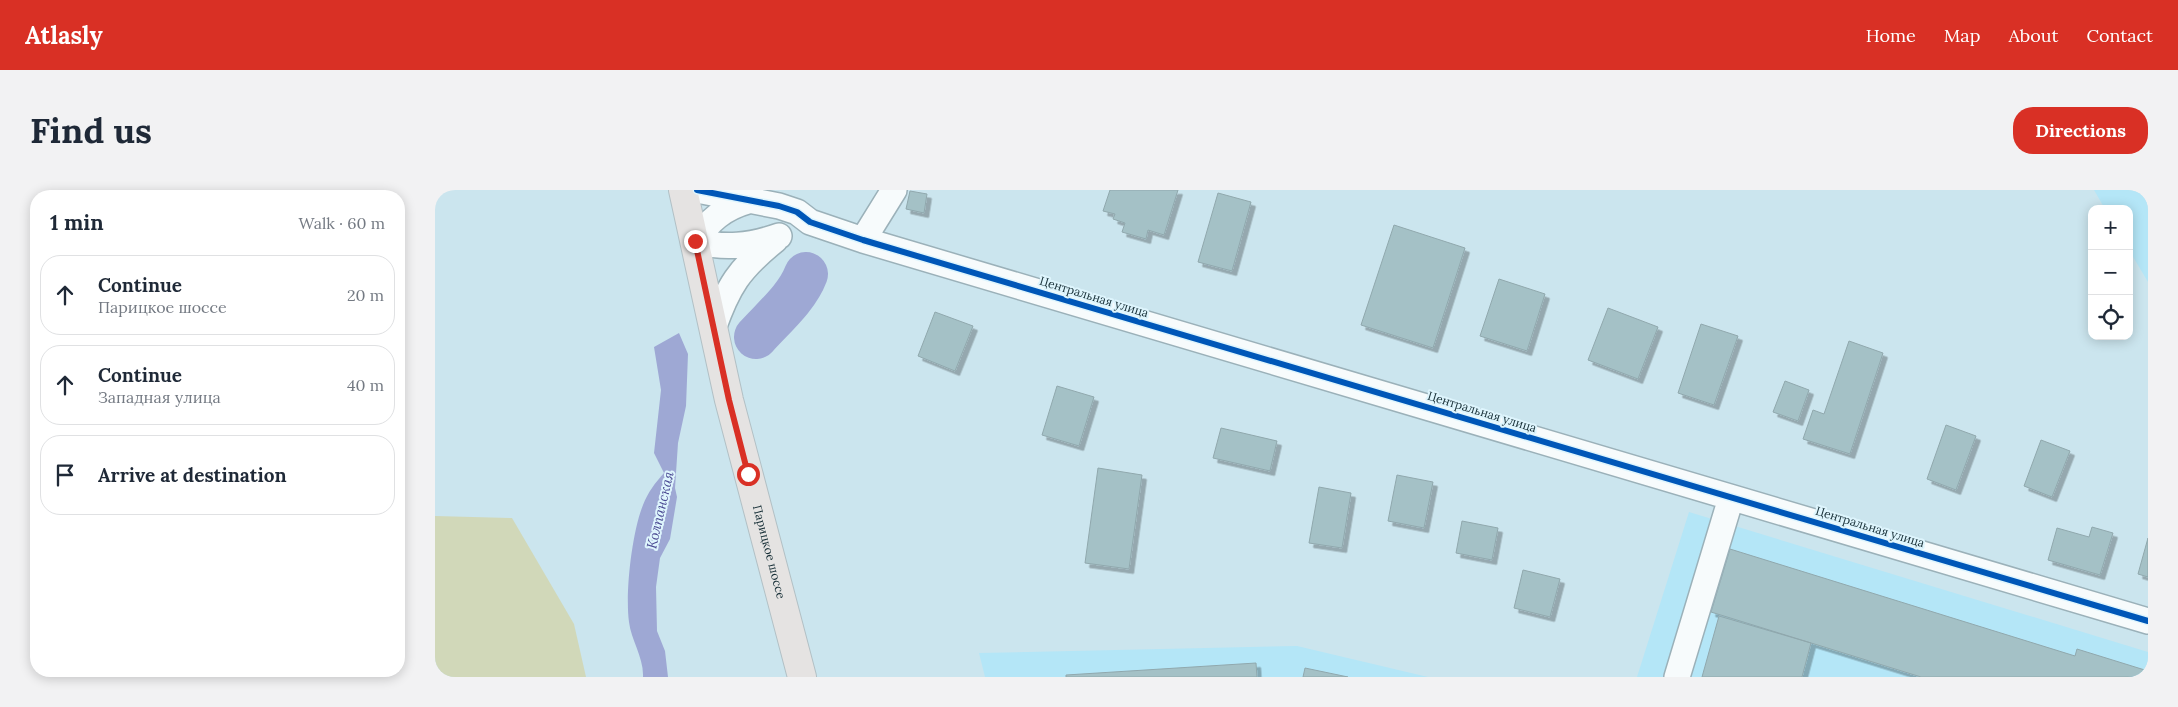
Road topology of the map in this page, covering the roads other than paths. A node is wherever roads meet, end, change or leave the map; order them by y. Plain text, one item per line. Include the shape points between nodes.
1 (683, 190) edge
2 (697, 190) edge
3 (893, 190) edge
4 (748, 201) junction
5 (810, 222) junction
6 (779, 236) junction
7 (863, 240) junction
8 (695, 241) junction
9 (713, 329) junction
10 (1731, 498) junction
11 (2148, 622) edge
12 (802, 677) edge
13 (1677, 677) edge

1 - 8 main road, Парицкое шоссе
2 - 4 street, Центральная улица
3 - 7 street
4 - 5 street, Центральная улица via 797,212
4 - 8 street via 720,213 706,224
5 - 6 street
5 - 7 street, Центральная улица
6 - 8 street via 731,247
6 - 9 street via 753,257 729,288
7 - 10 street, Центральная улица
8 - 9 main road, Парицкое шоссе
9 - 12 main road, Парицкое шоссе
10 - 11 street, Центральная улица
10 - 13 street

